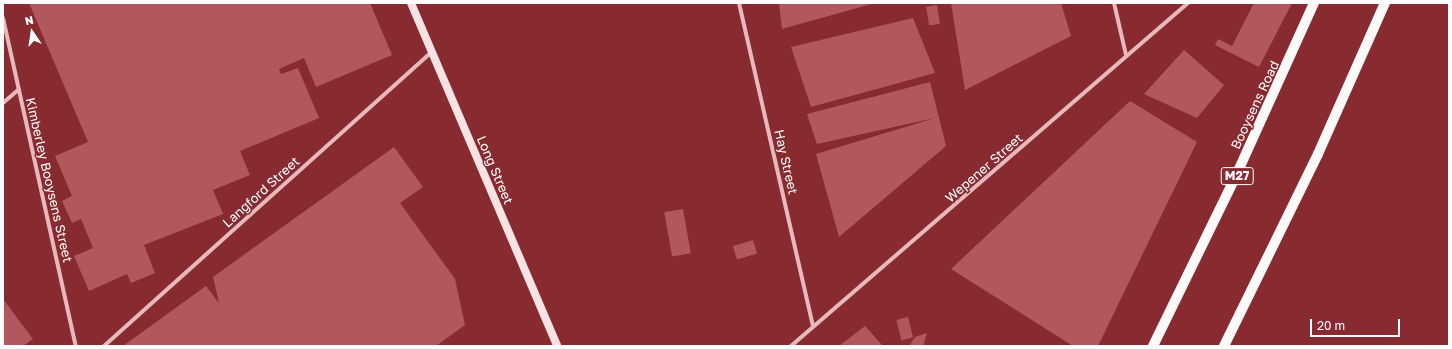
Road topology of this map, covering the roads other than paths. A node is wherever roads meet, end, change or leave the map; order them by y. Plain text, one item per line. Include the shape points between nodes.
1 (411, 3) edge
2 (739, 3) edge
3 (1114, 3) edge
4 (1188, 3) edge
5 (1314, 3) edge
6 (1385, 3) edge
7 (3, 18) edge
8 (431, 53) junction
9 (1126, 55) junction
10 (19, 90) junction
11 (3, 103) edge
12 (813, 326) junction
13 (76, 346) edge
14 (104, 346) edge
15 (557, 346) edge
16 (791, 346) edge
17 (1153, 346) edge
18 (1224, 346) edge

1 - 8 main road, Long Street
2 - 12 street, Hay Street
3 - 9 street
4 - 9 street, Wepener Street
5 - 17 main road, Booysens Road / M27 via 1234,180
6 - 18 main road via 1318,154
7 - 10 street, Kimberley Booysens Street
8 - 14 street, Langford Street
8 - 15 main road, Long Street
9 - 12 street, Wepener Street via 954,207
10 - 11 street
10 - 13 street, Kimberley Booysens Street
12 - 16 street, Wepener Street

